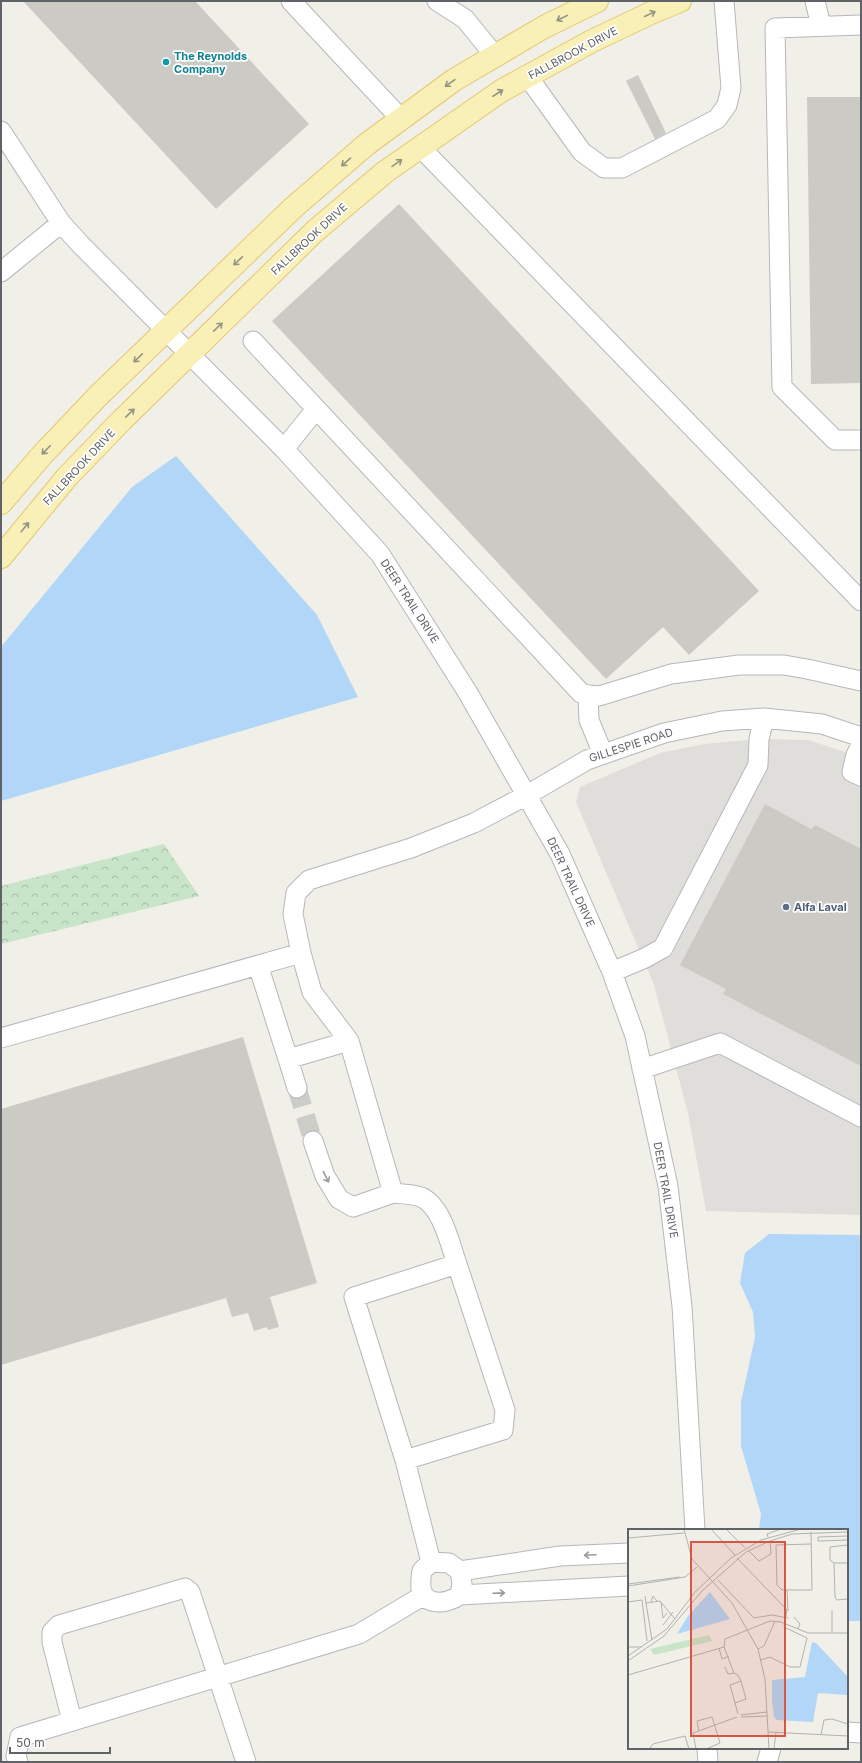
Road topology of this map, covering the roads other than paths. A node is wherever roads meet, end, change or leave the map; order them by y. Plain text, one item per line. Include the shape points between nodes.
1 (291, 1) edge
2 (437, 1) edge
3 (597, 1) edge
4 (680, 1) edge
5 (724, 1) edge
6 (815, 1) edge
7 (861, 25) edge
8 (821, 26) junction
9 (495, 56) junction
10 (528, 77) junction
11 (401, 119) junction
12 (1, 131) edge
13 (420, 147) junction
14 (61, 223) junction
15 (1, 272) edge
16 (166, 331) junction
17 (253, 341) dead end
18 (190, 354) junction
19 (316, 409) junction
20 (861, 440) edge
21 (284, 449) junction
22 (1, 503) edge
23 (1, 557) edge
24 (861, 601) edge
25 (861, 681) edge
26 (588, 695) junction
27 (764, 718) junction
28 (859, 746) edge
29 (603, 754) junction
30 (861, 776) edge
31 (527, 795) junction
32 (301, 953) junction
33 (258, 965) junction
34 (612, 972) junction
35 (1, 1038) edge
36 (349, 1041) junction
37 (288, 1060) junction
38 (642, 1070) junction
39 (297, 1088) tunnel mouth
40 (861, 1117) edge
41 (313, 1141) tunnel mouth
42 (393, 1193) junction
43 (457, 1264) junction
44 (405, 1460) junction
45 (696, 1529) edge
46 (628, 1553) edge
47 (431, 1562) junction
48 (460, 1571) junction
49 (628, 1586) edge
50 (424, 1595) junction
51 (460, 1595) junction
52 (218, 1678) junction
53 (72, 1721) junction
54 (848, 1732) edge
55 (861, 1733) edge
56 (707, 1749) edge
57 (771, 1749) edge
58 (18, 1762) edge
59 (246, 1762) edge
60 (708, 1762) edge
61 (768, 1762) edge

1 - 11 street
2 - 9 street via 465,19
3 -> 9 main road via 544,27
10 -> 4 main road, FALLBROOK DRIVE via 592,42
5 - 10 street via 731,88 727,105 717,119 622,168 604,168 582,152
6 - 8 street
7 - 8 street
8 - 20 street via 776,28 782,387 835,440
9 -> 11 main road via 454,80
13 -> 10 main road, FALLBROOK DRIVE via 501,91
11 - 13 main road
11 -> 16 main road via 366,144 294,207
12 - 14 street, DEER TRAIL DRIVE
18 -> 13 main road, FALLBROOK DRIVE via 316,231 384,172
13 - 24 street
14 - 15 street
14 - 16 street, DEER TRAIL DRIVE
16 - 18 street, DEER TRAIL DRIVE
16 -> 22 main road via 97,397
17 - 19 street
18 - 21 street, DEER TRAIL DRIVE
23 -> 18 main road, FALLBROOK DRIVE via 67,478
19 - 21 street
19 - 26 street via 581,692
21 - 31 street, DEER TRAIL DRIVE via 380,554 468,693
25 - 26 street via 784,665 739,665 671,674 599,696
26 - 29 street via 589,720
27 - 28 street, GILLESPIE ROAD via 822,724
27 - 29 street, GILLESPIE ROAD via 722,720 664,732
27 - 34 street via 759,739 758,765 663,948
28 - 30 street via 852,772
29 - 31 street, GILLESPIE ROAD via 587,760
31 - 32 street, GILLESPIE ROAD via 474,823 411,848 309,880 296,893 293,914
31 - 34 street, DEER TRAIL DRIVE via 560,854
32 - 33 street
32 - 36 street, GILLESPIE ROAD via 312,992
33 - 35 street
33 - 37 street
34 - 38 street, DEER TRAIL DRIVE via 635,1036
36 - 37 street
36 - 42 street
37 - 39 street
38 - 40 street via 720,1043
38 - 45 street, DEER TRAIL DRIVE via 668,1186 676,1244
41 -> 42 street via 325,1176 339,1199 353,1207
42 - 43 street via 421,1197 432,1205 441,1219
43 - 44 street via 505,1410 503,1430
43 - 44 street via 354,1297
44 - 47 street
46 -> 48 street via 560,1556
47 - 48 street via 449,1563
47 - 50 street via 422,1571 420,1585
48 - 51 street
51 -> 49 street
50 - 51 street via 431,1601 440,1603
50 - 52 street via 359,1634
52 - 53 street
52 - 53 street via 190,1592 185,1588 147,1598 59,1625 52,1632 52,1642
52 - 59 street
53 - 58 street via 20,1737 16,1756
54 - 55 street
56 - 60 street
57 - 61 street

